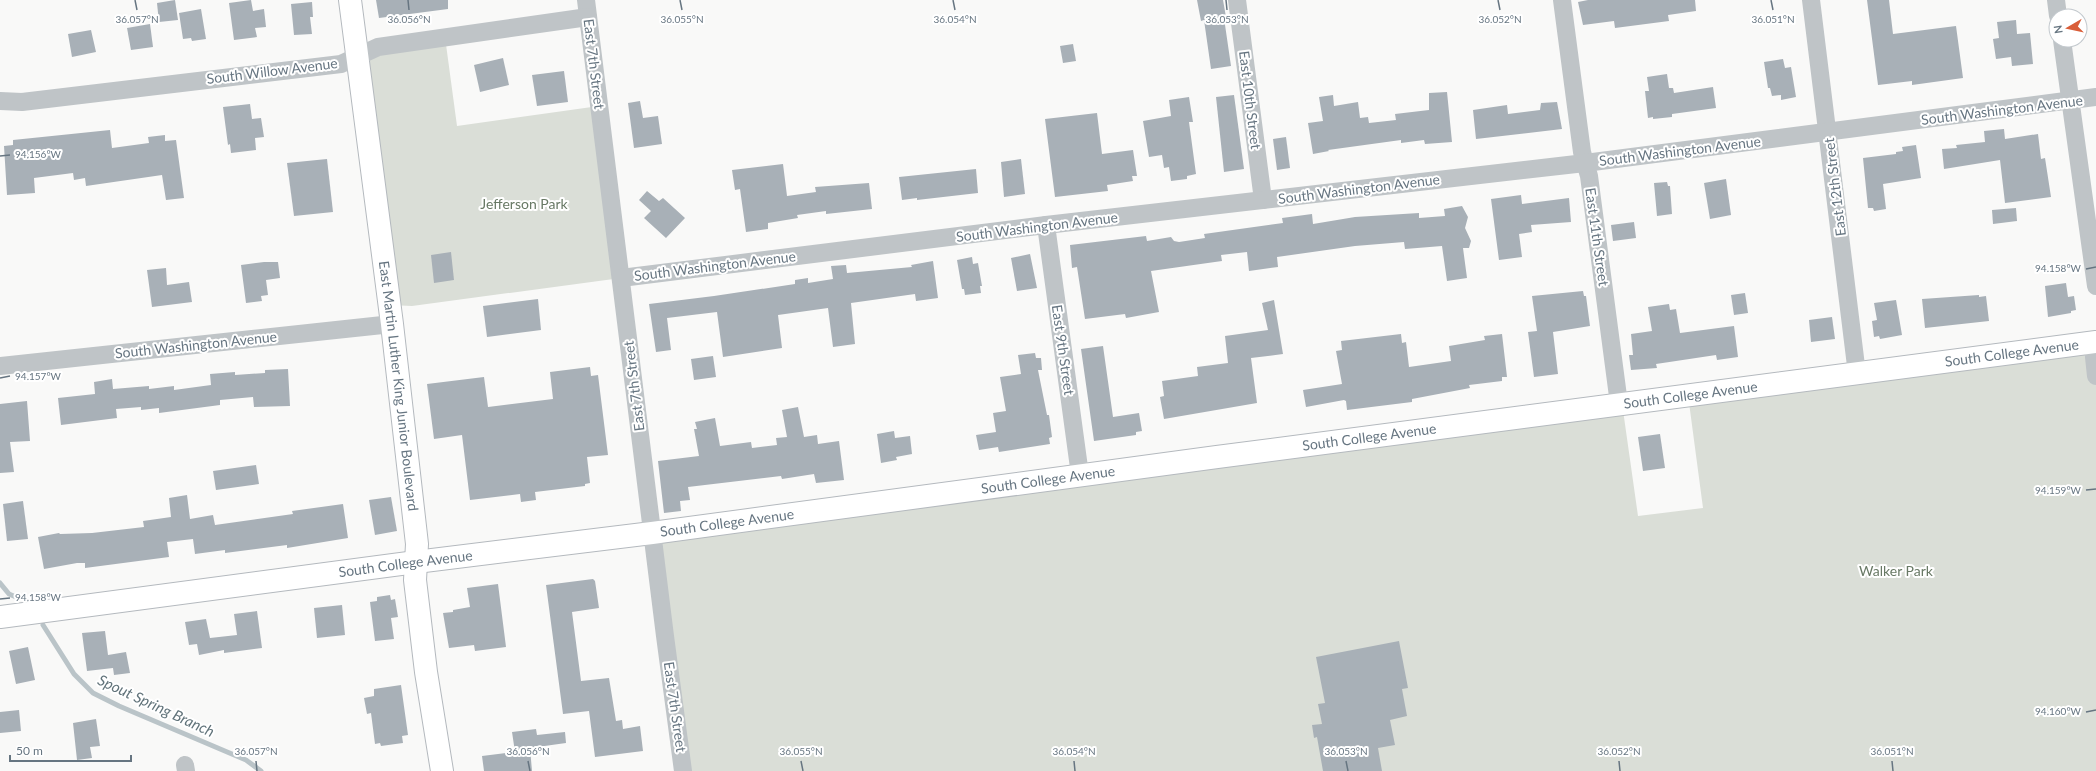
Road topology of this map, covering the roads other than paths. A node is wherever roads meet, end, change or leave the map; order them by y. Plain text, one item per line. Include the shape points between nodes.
1 (350, 0) edge
2 (1237, 0) edge
3 (1562, 0) edge
4 (1811, 0) edge
5 (587, 9) edge
6 (2063, 48) edge
7 (357, 56) junction
8 (2096, 97) edge
9 (0, 101) edge
10 (2071, 101) junction
11 (1829, 132) junction
12 (1585, 163) junction
13 (1263, 200) junction
14 (1046, 225) junction
15 (621, 278) junction
16 (2096, 286) edge
17 (392, 324) junction
18 (2096, 342) edge
19 (2096, 346) edge
20 (0, 366) edge
21 (1857, 374) junction
22 (2096, 376) edge
23 (1619, 404) junction
24 (1080, 475) junction
25 (652, 533) junction
26 (416, 562) junction
27 (0, 617) edge
28 (442, 771) edge
29 (684, 771) edge

1 - 7 street, East Martin Luther King Junior Boulevard
2 - 13 street, East 10th Street
3 - 12 street, East 11th Street
4 - 11 street, East 12th Street
5 - 7 street, South Willow Avenue via 378,47
5 - 15 street, East 7th Street
6 - 10 street
7 - 9 street, South Willow Avenue via 341,64 22,102
7 - 17 street, East Martin Luther King Junior Boulevard
8 - 10 street, South Washington Avenue
10 - 11 street, South Washington Avenue
10 - 16 street
11 - 12 street, South Washington Avenue
11 - 21 street, East 12th Street
12 - 13 street, South Washington Avenue
12 - 23 street, East 11th Street via 1589,176
13 - 14 street, South Washington Avenue
14 - 15 street, South Washington Avenue
14 - 24 street, East 9th Street
15 - 25 street, East 7th Street
17 - 20 street, South Washington Avenue
17 - 26 street, East Martin Luther King Junior Boulevard via 417,544
18 - 21 street, South College Avenue
19 - 22 street
21 - 23 street, South College Avenue
23 - 24 street, South College Avenue
24 - 25 street, South College Avenue
25 - 26 street, South College Avenue
25 - 29 street, East 7th Street
26 - 27 street, South College Avenue
26 - 28 street, East Martin Luther King Junior Boulevard via 416,587 426,672

